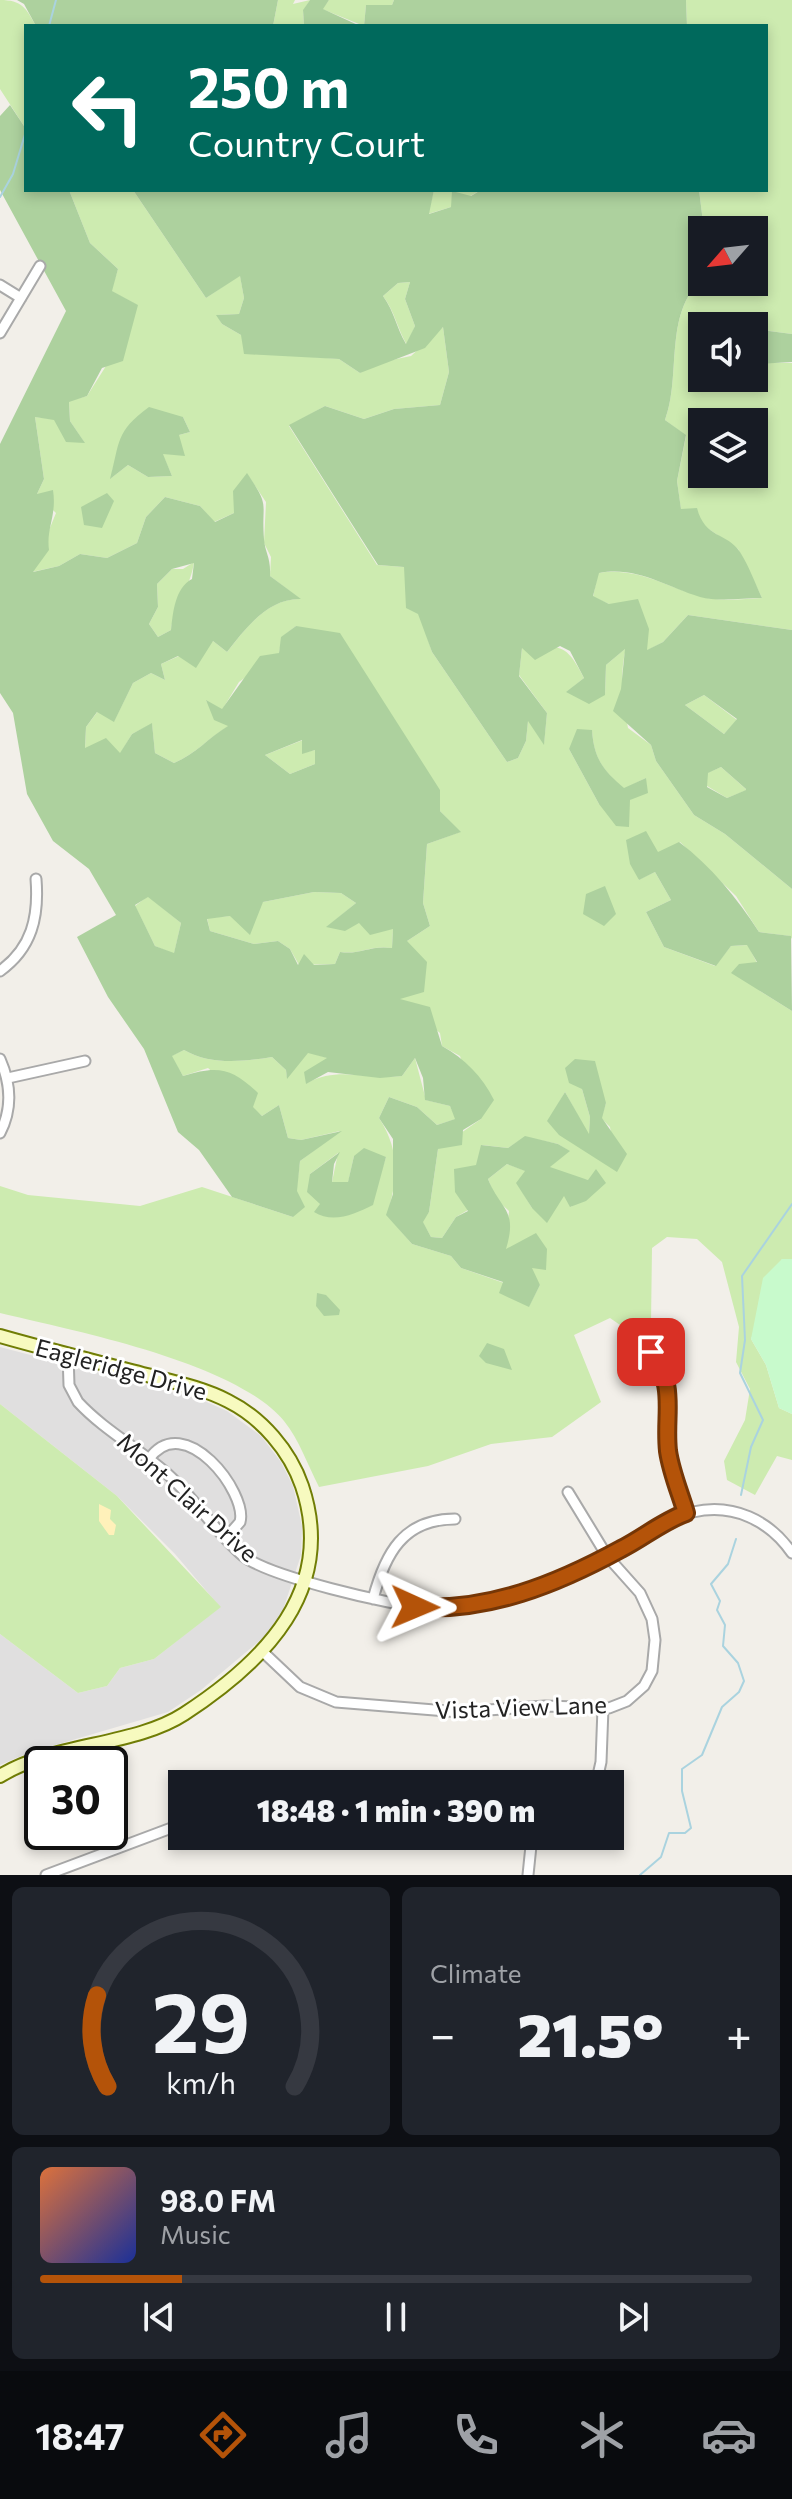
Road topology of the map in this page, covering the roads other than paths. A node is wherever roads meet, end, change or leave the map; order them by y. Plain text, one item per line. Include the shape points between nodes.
1 (40, 266) dead end
2 (0, 285) edge
3 (21, 298) junction
4 (0, 333) edge
5 (36, 879) dead end
6 (0, 971) edge
7 (0, 1059) edge
8 (85, 1061) dead end
9 (8, 1078) junction
10 (0, 1133) edge
11 (0, 1336) edge
12 (651, 1352) dead end
13 (68, 1354) junction
14 (149, 1459) junction
15 (568, 1492) dead end
16 (686, 1513) junction
17 (455, 1519) dead end
18 (226, 1538) junction
19 (788, 1538) edge
20 (792, 1553) edge
21 (607, 1556) junction
22 (306, 1579) junction
23 (373, 1599) junction
24 (263, 1652) junction
25 (603, 1708) junction
26 (599, 1770) edge
27 (2, 1771) edge
28 (168, 1829) edge
29 (531, 1850) edge
30 (46, 1875) edge
31 (528, 1875) edge

1 - 3 street
2 - 3 street
3 - 4 street
5 - 6 street via 33,928 19,954
7 - 9 street
8 - 9 street
9 - 10 street via 9,1106
11 - 13 main road, Eagleridge Drive
12 - 16 street via 668,1394 669,1459
13 - 14 street, Mont Clair Drive via 68,1381 78,1402
13 - 22 main road, Eagleridge Drive via 197,1388 228,1400 260,1424 293,1464 306,1498 312,1545
14 - 18 street, Mont Clair Drive via 181,1486
14 - 18 street via 159,1447 174,1442 199,1452 241,1505 240,1522
15 - 21 street, Vista View Lane
16 - 19 street via 735,1511
16 - 21 street, Mont Clair Drive
17 - 23 street via 424,1524 398,1541 385,1559
18 - 22 street, Mont Clair Drive via 255,1564
19 - 20 street
21 - 23 street, Mont Clair Drive via 488,1603 429,1608
21 - 25 street, Vista View Lane via 644,1600 655,1640 652,1671 644,1686 627,1701
22 - 23 street, Mont Clair Drive
22 - 24 main road, Eagleridge Drive via 287,1620
24 - 25 street, Vista View Lane via 300,1687 336,1702 437,1712
24 - 27 main road, Eagleridge Drive via 181,1716
25 - 26 street
28 - 30 street
29 - 31 street

